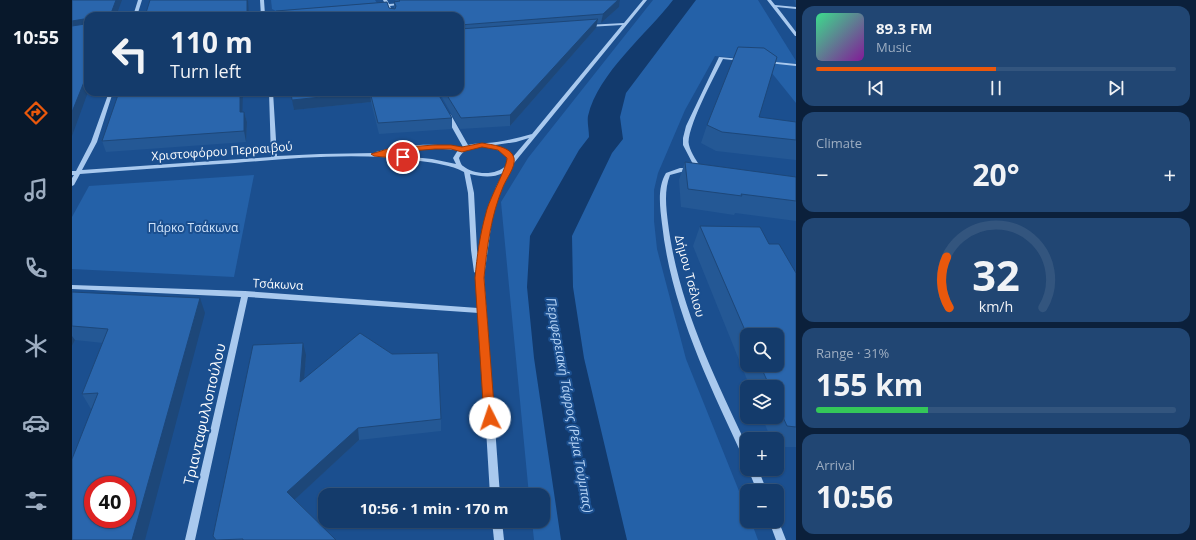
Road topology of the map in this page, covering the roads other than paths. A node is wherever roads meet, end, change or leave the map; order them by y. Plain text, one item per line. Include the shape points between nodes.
1 (140, 0) edge
2 (262, 0) edge
3 (385, 0) edge
4 (645, 0) edge
5 (769, 0) edge
6 (409, 4) edge
7 (388, 6) junction
8 (774, 6) junction
9 (372, 7) edge
10 (796, 8) edge
11 (136, 12) edge
12 (264, 12) edge
13 (391, 12) edge
14 (626, 24) junction
15 (586, 27) edge
16 (796, 35) edge
17 (743, 60) edge
18 (766, 62) edge
19 (796, 65) edge
20 (110, 96) edge
21 (271, 96) edge
22 (447, 113) edge
23 (534, 135) junction
24 (478, 145) junction
25 (464, 148) junction
26 (374, 154) junction
27 (274, 158) junction
28 (510, 165) junction
29 (460, 167) junction
30 (467, 171) junction
31 (79, 172) junction
32 (72, 173) edge
33 (72, 184) edge
34 (480, 278) junction
35 (72, 287) edge
36 (245, 294) junction
37 (482, 311) junction
38 (740, 440) edge
39 (495, 488) edge
40 (498, 528) edge
41 (777, 528) edge
42 (190, 540) edge
43 (499, 540) edge
44 (781, 540) edge

1 - 11 street
2 - 12 street
3 - 7 street
4 - 14 street
5 - 8 street
6 - 7 street
7 - 9 street
7 - 13 street
8 - 10 street
8 - 16 street
14 - 15 street
14 - 23 street
17 - 38 street, Δήμου Τσέλιου via 721,58 689,126 686,138 686,145 702,170 668,174 663,205 673,274 691,331
18 - 19 street
20 - 31 street via 99,129
21 - 27 street
22 - 25 street
23 - 24 street
23 - 28 street
24 - 25 street, Χριστοφόρου Περραιβού
24 - 28 street via 504,150 510,158
25 - 26 street, Χριστοφόρου Περραιβού via 435,147 391,150
25 - 29 street via 456,158
26 - 27 street, Χριστοφόρου Περραιβού
26 - 29 street, Χριστοφόρου Περραιβού via 424,159
27 - 31 street, Χριστοφόρου Περραιβού
28 - 30 street via 500,172 491,174
28 - 34 street via 490,212 481,258
29 - 30 street, Χριστοφόρου Περραιβού
30 - 34 street via 472,193 474,250
31 - 32 street, Χριστοφόρου Περραιβού
31 - 33 street
34 - 37 street
35 - 36 street, Τσάκωνα
36 - 37 street, Τσάκωνα
36 - 42 street, Τριανταφυλλοπούλου
37 - 39 street
40 - 43 street
41 - 44 street

